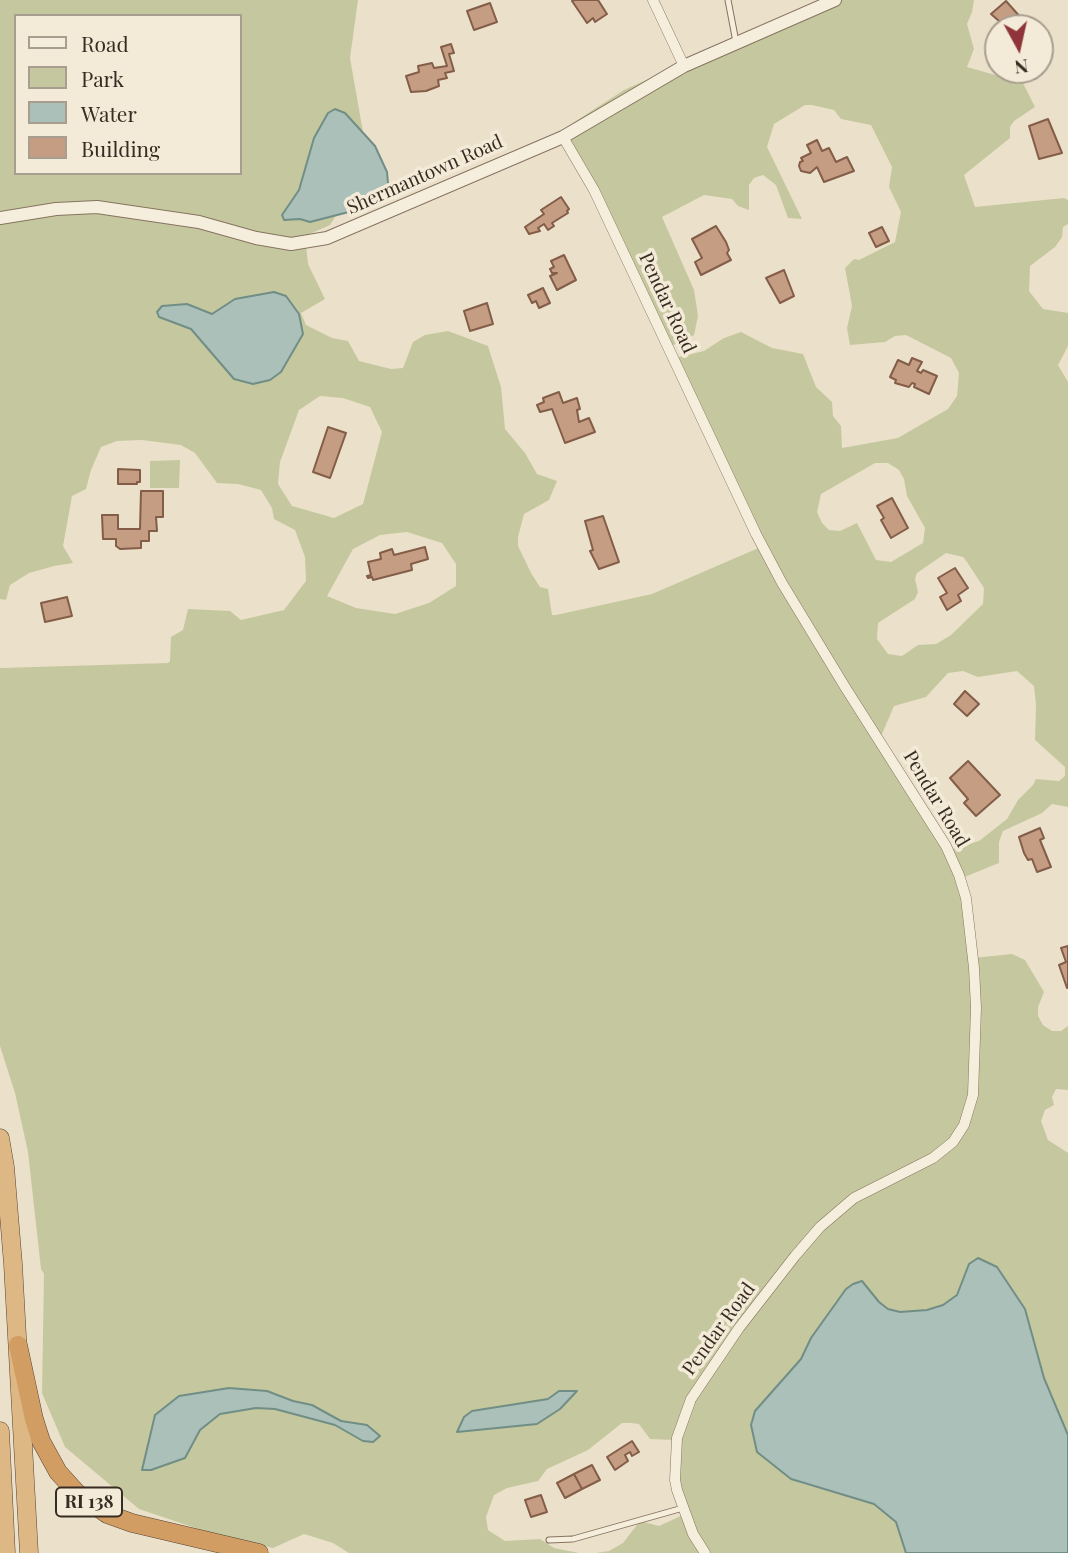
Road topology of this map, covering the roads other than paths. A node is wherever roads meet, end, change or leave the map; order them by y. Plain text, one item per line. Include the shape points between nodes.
1 (653, 0) edge
2 (728, 0) edge
3 (835, 0) edge
4 (736, 42) junction
5 (684, 66) junction
6 (563, 136) junction
7 (0, 218) edge
8 (0, 1138) edge
9 (18, 1345) junction
10 (0, 1431) edge
11 (683, 1508) junction
12 (550, 1540) dead end
13 (6, 1553) edge
14 (29, 1553) edge
15 (259, 1553) edge
16 (705, 1553) edge

1 - 5 street
2 - 4 lane
3 - 4 street, Shermantown Road
4 - 5 street, Shermantown Road
5 - 6 street, Shermantown Road
6 - 7 street, Shermantown Road via 375,219 327,238 291,244 199,222 97,206
6 - 11 street, Pendar Road via 622,247 782,583 946,846 966,898 974,968 973,1095 964,1125 953,1142 933,1158 854,1198 827,1220 739,1328 696,1390 682,1420 674,1466
8 - 9 highway
9 - 14 highway
9 - 15 highway, RI 138 via 41,1441 58,1472 77,1493 107,1514 132,1524
10 - 13 highway
11 - 12 lane via 573,1539
11 - 16 street, Pendar Road

